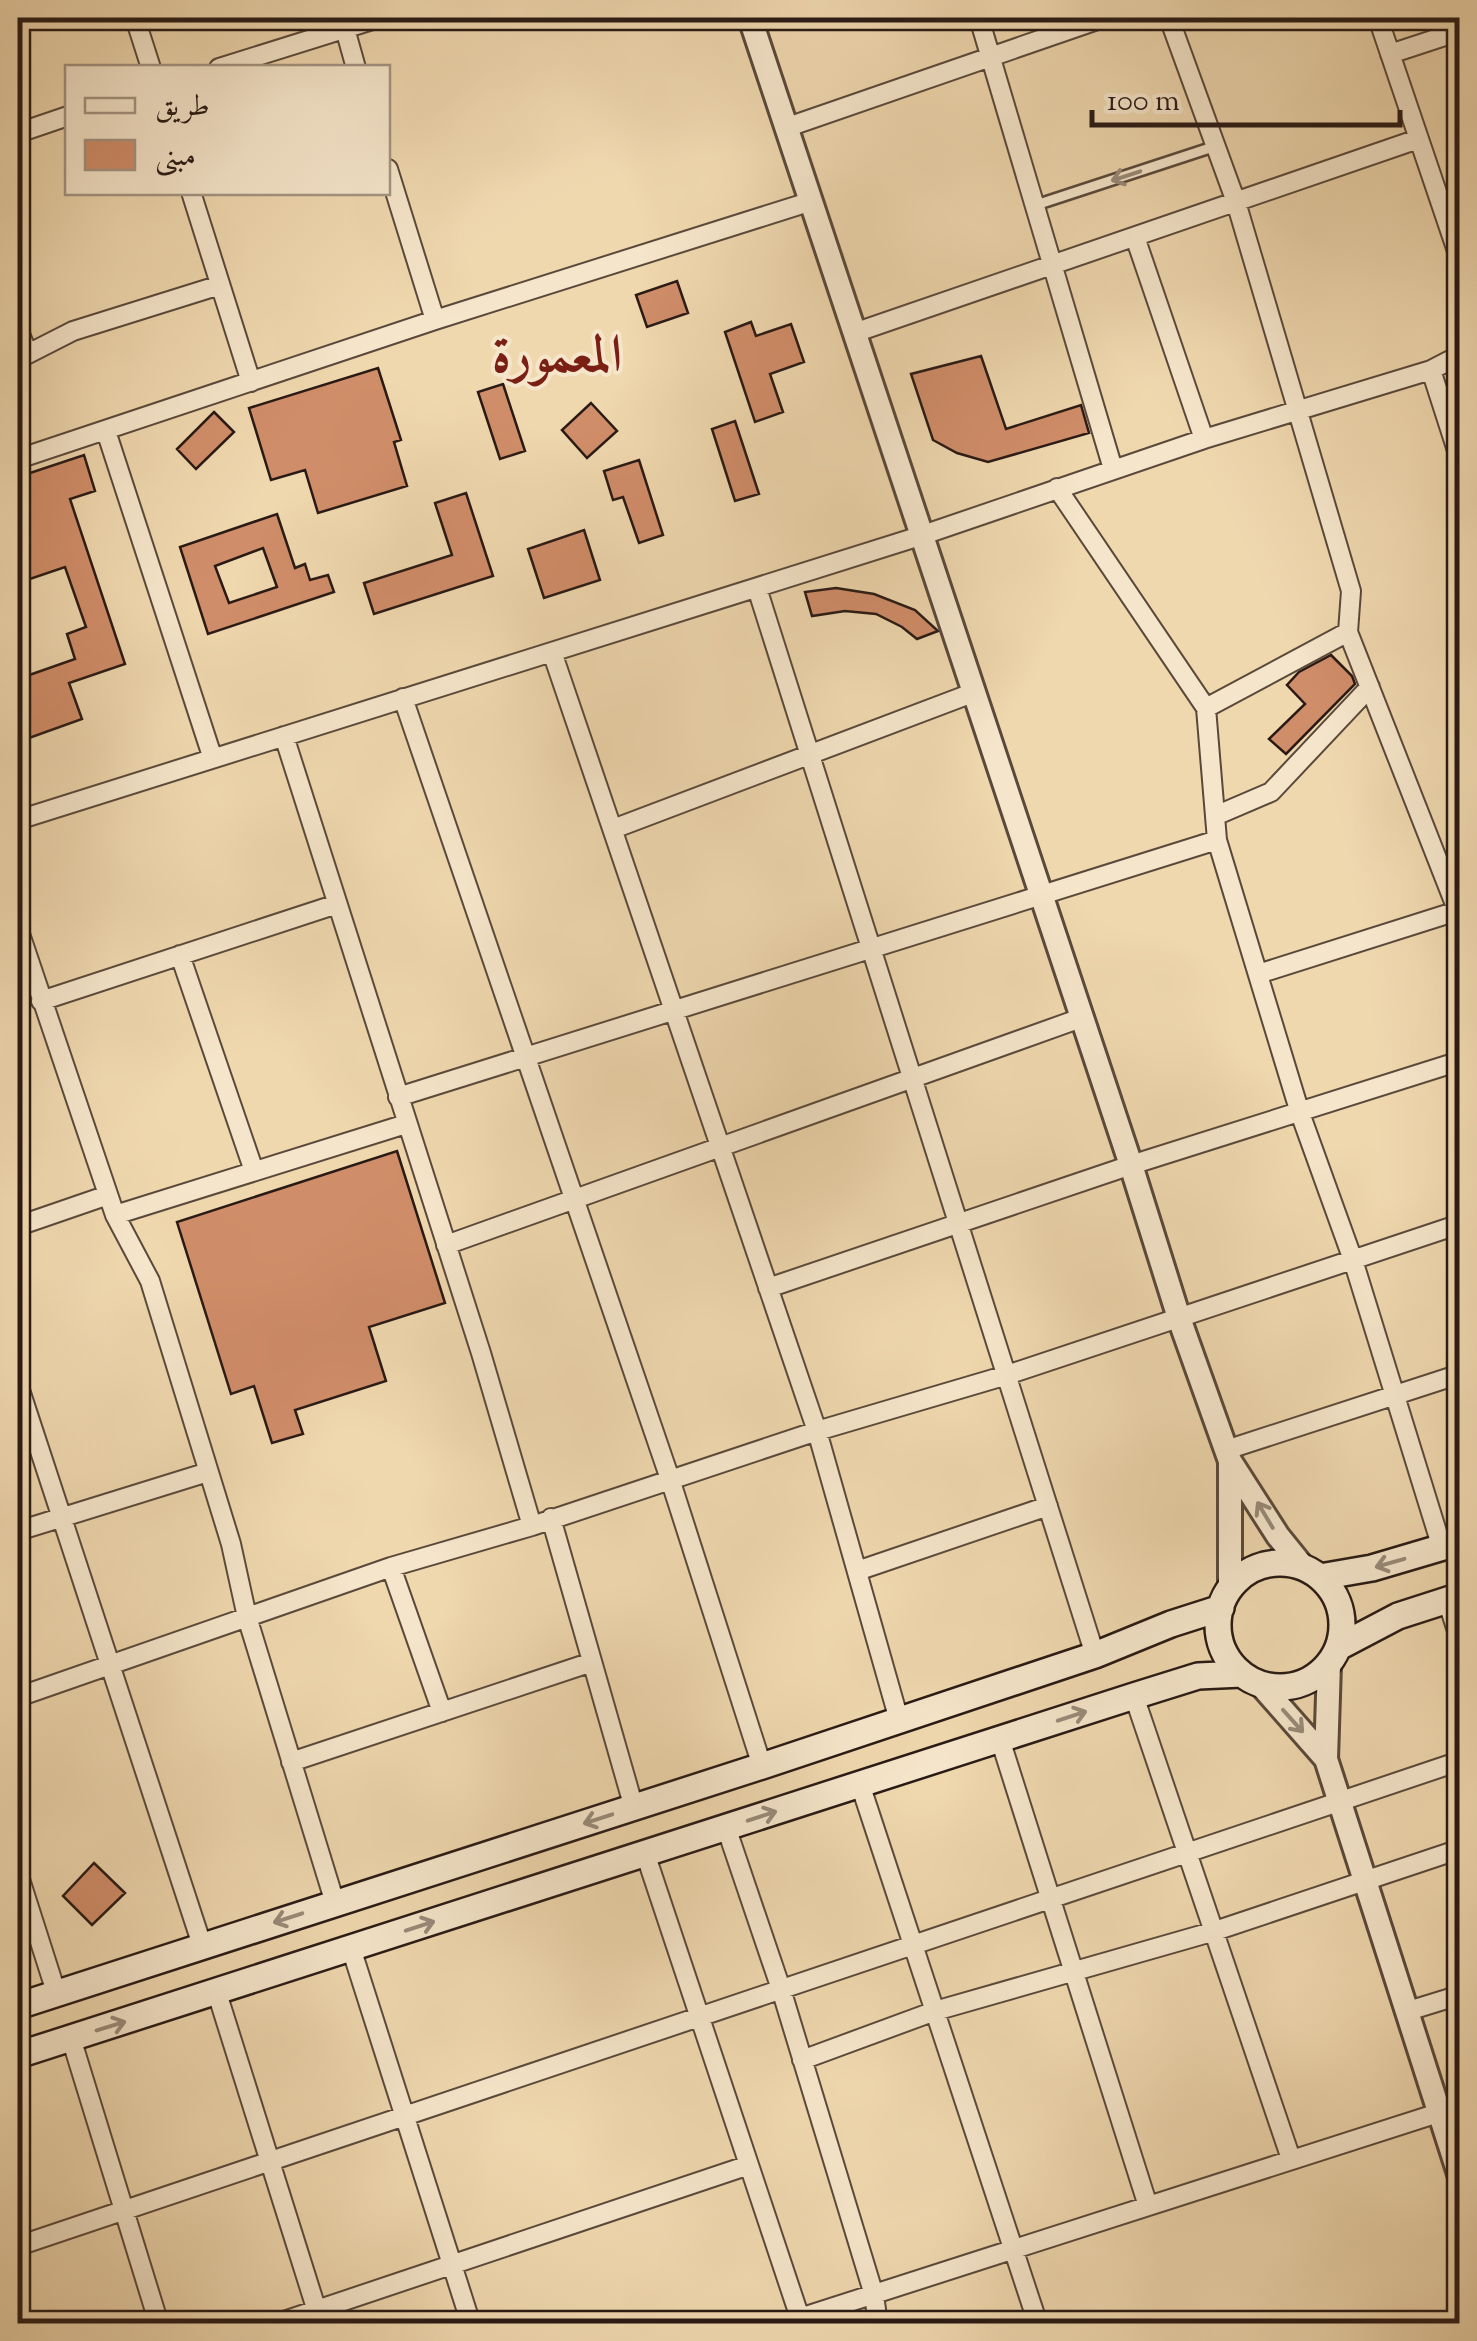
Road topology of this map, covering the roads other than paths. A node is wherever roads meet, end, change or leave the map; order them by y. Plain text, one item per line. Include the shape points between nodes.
1 (135, 18) edge
2 (379, 18) edge
3 (750, 18) edge
4 (979, 18) edge
5 (1103, 18) edge
6 (1170, 18) edge
7 (1378, 18) edge
8 (342, 23) edge
9 (1460, 31) edge
10 (1390, 54) junction
11 (992, 56) junction
12 (150, 65) edge
13 (228, 65) edge
14 (355, 65) edge
15 (65, 117) edge
16 (785, 128) junction
17 (18, 133) edge
18 (1418, 140) junction
19 (1216, 146) junction
20 (390, 175) edge
21 (192, 195) edge
22 (812, 200) junction
23 (1236, 202) junction
24 (1036, 205) junction
25 (1135, 236) junction
26 (18, 251) edge
27 (1460, 260) edge
28 (1053, 265) junction
29 (18, 275) edge
30 (220, 285) junction
31 (435, 320) junction
32 (18, 329) edge
33 (854, 333) junction
34 (1460, 355) edge
35 (23, 357) edge
36 (1431, 370) junction
37 (251, 382) junction
38 (1299, 412) junction
39 (106, 430) junction
40 (1204, 439) junction
41 (18, 459) edge
42 (1460, 460) edge
43 (1113, 469) junction
44 (1057, 488) junction
45 (920, 536) junction
46 (756, 588) junction
47 (1348, 632) junction
48 (552, 652) junction
49 (1370, 687) junction
50 (975, 692) junction
51 (403, 698) junction
52 (1206, 708) junction
53 (284, 736) junction
54 (807, 753) junction
55 (212, 756) junction
56 (1215, 816) junction
57 (18, 820) edge
58 (613, 829) junction
59 (1217, 840) junction
60 (1041, 897) junction
61 (337, 904) junction
62 (1458, 914) edge
63 (18, 928) edge
64 (872, 950) junction
65 (180, 955) junction
66 (1258, 974) junction
67 (41, 1001) junction
68 (674, 1011) junction
69 (1082, 1018) junction
70 (526, 1057) junction
71 (1460, 1061) edge
72 (912, 1078) junction
73 (398, 1096) junction
74 (1300, 1112) junction
75 (406, 1124) junction
76 (721, 1147) junction
77 (1132, 1165) junction
78 (254, 1171) junction
79 (108, 1195) junction
80 (574, 1199) junction
81 (114, 1215) junction
82 (958, 1222) junction
83 (1460, 1224) edge
84 (18, 1226) edge
85 (446, 1245) junction
86 (1353, 1260) junction
87 (768, 1288) junction
88 (1180, 1318) junction
89 (1460, 1374) edge
90 (1007, 1375) junction
91 (18, 1384) edge
92 (1395, 1395) junction
93 (817, 1431) junction
94 (1228, 1456) junction
95 (208, 1472) junction
96 (670, 1479) junction
97 (1048, 1506) junction
98 (61, 1517) junction
99 (551, 1518) junction
100 (532, 1526) junction
101 (18, 1531) edge
102 (1451, 1545) edge
103 (391, 1567) junction
104 (857, 1570) junction
105 (1311, 1572) junction
106 (1453, 1598) edge
107 (1225, 1599) junction
108 (247, 1617) junction
109 (1460, 1640) edge
110 (1095, 1655) junction
111 (1334, 1656) junction
112 (592, 1662) junction
113 (110, 1667) junction
114 (1251, 1679) junction
115 (1134, 1696) junction
116 (18, 1697) edge
117 (442, 1712) junction
118 (900, 1720) junction
119 (1000, 1740) junction
120 (1326, 1759) junction
121 (1460, 1761) edge
122 (291, 1762) junction
123 (762, 1766) junction
124 (860, 1784) junction
125 (1341, 1801) junction
126 (634, 1808) junction
127 (726, 1827) junction
128 (1460, 1849) edge
129 (1189, 1852) junction
130 (645, 1854) junction
131 (18, 1873) edge
132 (1364, 1881) junction
133 (1050, 1899) junction
134 (335, 1903) junction
135 (1216, 1932) junction
136 (202, 1945) junction
137 (914, 1946) junction
138 (350, 1948) junction
139 (1074, 1973) junction
140 (780, 1989) junction
141 (56, 1992) junction
142 (217, 1993) junction
143 (1460, 1994) edge
144 (18, 2006) edge
145 (935, 2011) junction
146 (1408, 2011) junction
147 (700, 2017) junction
148 (70, 2038) junction
149 (18, 2055) edge
150 (802, 2060) junction
151 (1449, 2110) edge
152 (405, 2116) junction
153 (1291, 2159) junction
154 (271, 2162) junction
155 (749, 2165) junction
156 (1460, 2176) edge
157 (1148, 2206) junction
158 (124, 2210) junction
159 (18, 2246) edge
160 (1014, 2251) junction
161 (452, 2264) junction
162 (874, 2295) junction
163 (319, 2316) edge
164 (801, 2320) edge
165 (160, 2324) edge
166 (274, 2324) edge
167 (471, 2324) edge
168 (781, 2324) edge
169 (878, 2324) edge
170 (1038, 2324) edge

1 - 12 street
2 - 8 street
3 - 16 street
4 - 11 street
5 - 11 street
6 - 19 street
7 - 10 street
8 - 13 street
8 - 14 street
9 - 10 street
10 - 18 street
11 - 16 street
11 - 24 street
15 - 17 street
16 - 22 street
18 - 23 street
18 - 27 street
19 - 23 street
19 -> 24 lane
20 - 31 street
21 - 30 street
22 - 31 street
22 - 33 street
23 - 25 street
23 - 38 street
24 - 28 street
25 - 28 street
25 - 40 street
26 - 29 street
28 - 33 street
28 - 43 street
30 - 35 street via 73,332
30 - 37 street
31 - 37 street
32 - 35 street
33 - 45 street
34 - 36 street
36 - 38 street
36 - 42 street
37 - 39 street
38 - 40 street
38 - 47 street via 1351,591
39 - 41 street
39 - 55 street
40 - 43 street
43 - 44 street
44 - 45 street
44 - 52 street
45 - 46 street
45 - 50 street
46 - 48 street
46 - 54 street
47 - 49 street
47 - 52 street
48 - 51 street
48 - 58 street
49 - 56 street via 1272,792
49 - 62 street
50 - 54 street
50 - 60 street
51 - 53 street
51 - 70 street
52 - 56 street
53 - 55 street
53 - 61 street
54 - 58 street
54 - 64 street
55 - 57 street
56 - 59 street
58 - 68 street
59 - 60 street
59 - 66 street
60 - 64 street
60 - 69 street
61 - 65 street
61 - 73 street
62 - 66 street
63 - 67 street
64 - 68 street
64 - 72 street
65 - 67 street
65 - 78 street
66 - 74 street
67 - 79 street
68 - 70 street
68 - 76 street
69 - 72 street
69 - 77 street
70 - 73 street
70 - 80 street
71 - 74 street
72 - 76 street
72 - 82 street
73 - 75 street
74 - 77 street
74 - 86 street
75 - 78 street
75 - 85 street
76 - 80 street
76 - 87 street
77 - 82 street
77 - 88 street
78 - 81 street
79 - 81 street
79 - 84 street
80 - 85 street
80 - 96 street
81 - 95 street via 150,1281
82 - 87 street
82 - 90 street
83 - 86 street
85 - 100 street
86 - 88 street
86 - 92 street
87 - 93 street
88 - 90 street
88 - 94 street
89 - 92 street
90 - 93 street
90 - 97 street
91 - 98 street
92 - 94 street
92 - 102 street
93 - 96 street
93 - 104 street
105 -> 94 street via 1278,1536
94 - 107 street
95 - 98 street
95 - 108 street
96 - 99 street
96 - 123 street
97 - 104 street
97 - 110 street
98 - 101 street
98 - 113 street
99 - 100 street
99 - 112 street
100 - 103 street
102 -> 105 main road via 1372,1568
103 - 108 street
103 - 117 street
104 - 118 street
105 - 107 main road via 1283,1563 1263,1566 1245,1574
105 - 111 main road via 1333,1591 1340,1609
106 - 109 street
106 - 111 main road via 1398,1616
107 - 110 main road
107 - 114 main road via 1221,1644
108 - 113 street
108 - 122 street
110 - 118 main road
111 - 114 main road via 1298,1685
111 - 120 street
112 - 117 street
112 - 126 street
113 - 116 street
113 - 136 street
114 - 115 main road via 1198,1676
114 -> 120 street
119 -> 115 main road
115 - 129 street
117 - 122 street
118 - 123 main road
119 - 124 main road
119 - 133 street
120 - 125 street
121 - 125 street
122 - 134 street
123 - 126 main road
127 -> 124 main road
124 - 137 street
125 - 129 street
125 - 132 street
126 -> 134 main road
127 - 130 main road
127 - 140 street
128 - 132 street
129 - 133 street
129 - 135 street
138 -> 130 main road
130 - 147 street
131 - 141 street
132 - 135 street
132 - 146 street
133 - 137 street
133 - 139 street
134 -> 136 main road
135 - 139 street
135 - 153 street
136 - 141 main road
137 - 140 street
137 - 145 street
138 - 142 main road
138 - 152 street
139 - 145 street
139 - 157 street
140 - 147 street
140 - 150 street
141 - 144 main road
148 -> 142 main road
142 - 154 street
143 - 146 street
145 - 150 street
145 - 160 street
146 - 151 street
147 - 152 street
147 - 155 street
148 - 149 main road
148 - 158 street
150 - 162 street
151 - 153 street
151 - 156 street
152 - 154 street
152 - 161 street
153 - 157 street
154 - 158 street
154 - 163 street
155 - 161 street
155 - 164 street
157 - 160 street
158 - 159 street
158 - 165 street
160 - 162 street
160 - 170 street
161 - 163 street
161 - 167 street
162 - 164 street
162 - 169 street
163 - 166 street
164 - 168 street

